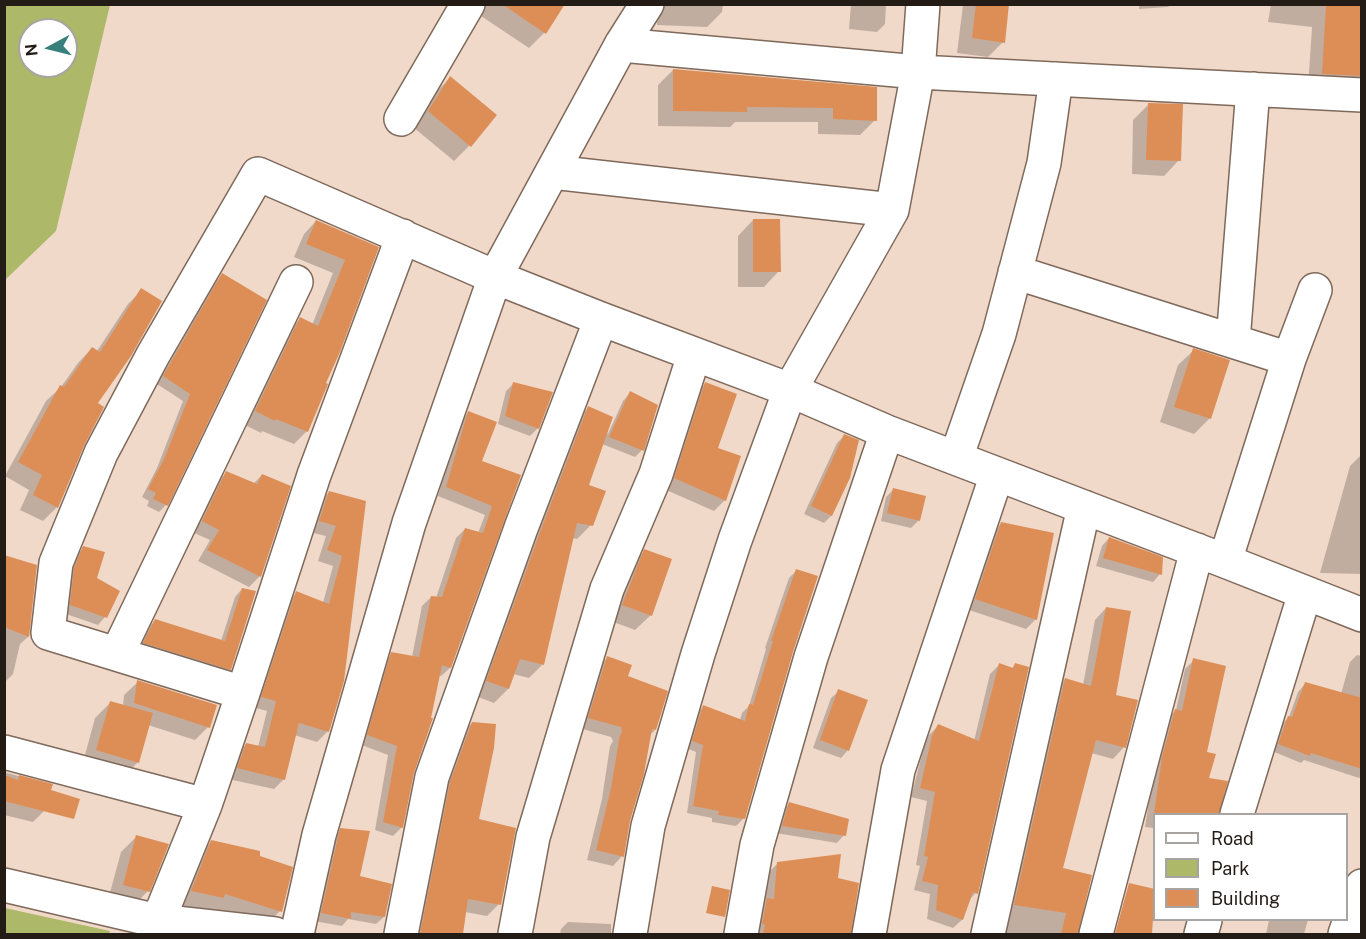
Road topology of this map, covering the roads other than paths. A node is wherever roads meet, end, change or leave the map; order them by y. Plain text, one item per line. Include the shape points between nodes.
1 (468, 4) edge
2 (646, 4) edge
3 (923, 4) edge
4 (621, 45) junction
5 (918, 72) junction
6 (1056, 79) junction
7 (1253, 89) junction
8 (1362, 94) edge
9 (400, 119) dead end
10 (552, 172) junction
11 (892, 210) junction
12 (403, 236) junction
13 (1015, 272) junction
14 (495, 277) junction
15 (296, 282) dead end
16 (1315, 290) dead end
17 (601, 319) junction
18 (1233, 341) junction
19 (694, 355) junction
20 (1289, 359) junction
21 (790, 390) junction
22 (887, 432) junction
23 (956, 458) junction
24 (997, 474) junction
25 (1084, 507) junction
26 (1211, 555) junction
27 (1305, 593) junction
28 (1362, 615) edge
29 (117, 654) junction
30 (243, 693) junction
31 (4, 752) edge
32 (206, 805) junction
33 (1237, 813) edge
34 (4, 885) edge
35 (1362, 886) edge
36 (155, 928) edge
37 (275, 934) edge
38 (297, 934) edge
39 (402, 934) edge
40 (515, 934) edge
41 (630, 934) edge
42 (741, 934) edge
43 (869, 934) edge
44 (988, 934) edge
45 (1096, 934) edge
46 (1345, 934) edge

1 - 9 street
2 - 4 street
3 - 5 street
4 - 5 street
4 - 10 street
5 - 6 street
5 - 11 street
6 - 7 street
6 - 13 street via 1044,163
7 - 8 street
7 - 18 street
10 - 11 street
10 - 14 street
11 - 21 street
12 - 14 street
12 - 29 street via 258,174 106,443 56,563 48,633
12 - 30 street via 314,475
13 - 18 street
13 - 23 street via 999,334
14 - 17 street
14 - 38 street via 409,523 319,835
15 - 29 street
16 - 20 street
17 - 19 street
17 - 39 street via 520,528 432,777
18 - 20 street
19 - 21 street
19 - 40 street via 656,474 607,589 533,837
20 - 26 street
21 - 22 street
21 - 41 street via 698,654 648,826
22 - 23 street
22 - 42 street via 757,844
23 - 24 street
24 - 25 street
24 - 43 street via 898,770
25 - 26 street
25 - 44 street
26 - 27 street
26 - 45 street
27 - 28 street
27 - 33 street
29 - 30 street
30 - 32 street
31 - 32 street
32 - 36 street
34 - 36 street
35 - 46 street
36 - 37 street

